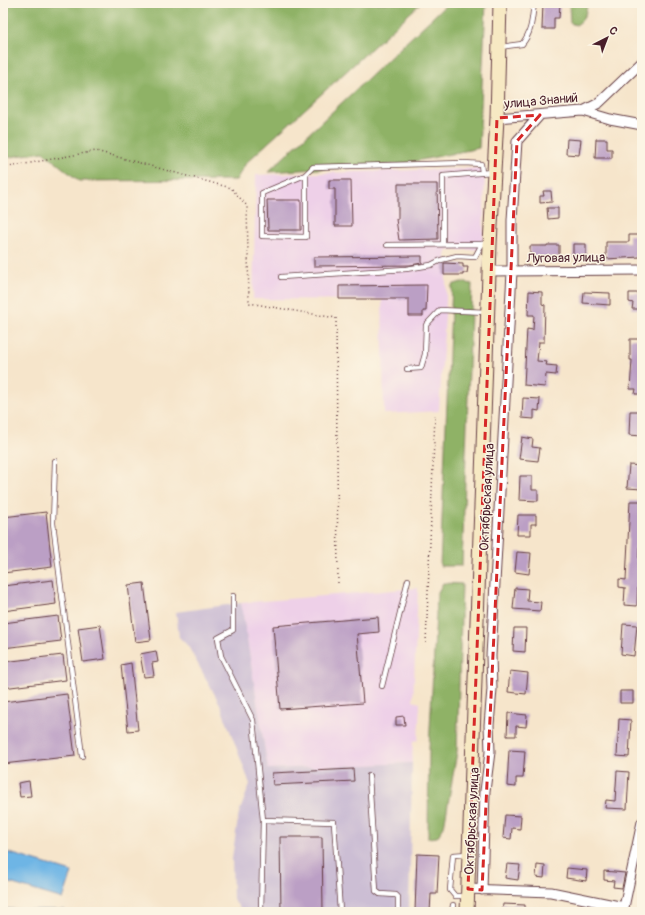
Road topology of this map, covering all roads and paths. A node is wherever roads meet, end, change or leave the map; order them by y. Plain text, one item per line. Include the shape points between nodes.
1 (500, 3) edge
2 (534, 3) edge
3 (499, 47) junction
4 (642, 62) edge
5 (583, 111) junction
6 (540, 115) junction
7 (497, 118) junction
8 (642, 125) edge
9 (3, 168) edge
10 (488, 172) junction
11 (306, 174) junction
12 (386, 244) dead end
13 (443, 244) junction
14 (486, 244) junction
15 (642, 270) edge
16 (490, 271) junction
17 (512, 272) junction
18 (281, 277) dead end
19 (488, 312) junction
20 (407, 368) dead end
21 (435, 415) dead end
22 (55, 461) dead end
23 (408, 580) dead end
24 (338, 586) dead end
25 (233, 596) dead end
26 (426, 643) dead end
27 (382, 686) dead end
28 (82, 756) dead end
29 (369, 776) dead end
30 (263, 820) junction
31 (642, 822) edge
32 (641, 835) edge
33 (469, 854) junction
34 (482, 890) junction
35 (468, 893) junction
36 (453, 904) dead end
37 (623, 910) edge
38 (262, 912) edge
39 (340, 912) edge
40 (398, 912) edge
41 (452, 912) edge
42 (467, 912) edge

1 - 3 main road
2 - 3 lane via 531,30 522,44
3 - 7 main road
4 - 5 street, улица Знаний via 599,103
5 - 6 street, улица Знаний
5 - 8 street
6 - 7 street, улица Знаний
6 - 17 street, Октябрьская улица via 517,141
7 - 10 main road
9 - 24 path via 96,151 231,188 247,206 249,303 336,318
10 - 11 lane via 481,164 464,163 313,167
10 - 13 lane via 443,176
10 - 14 main road
11 - 11 lane via 306,237 262,236 262,193
12 - 13 lane
13 - 14 lane
14 - 16 main road
14 - 18 lane via 475,257 457,256 406,270
15 - 17 street, Луговая улица
16 - 17 street, Луговая улица
16 - 19 main road
17 - 34 street, Октябрьская улица via 491,656 490,752 485,791
19 - 20 lane via 440,310 426,325 425,354 421,368
19 - 33 main road
21 - 26 path
22 - 28 lane via 53,523
23 - 27 lane
25 - 30 lane via 233,630 218,638 221,656 253,720
29 - 40 lane via 376,891 380,894 396,895
30 - 38 lane
30 - 39 lane via 334,822
31 - 32 street
32 - 37 street
33 - 35 main road
33 - 35 lane via 453,855 450,890 455,896
34 - 35 street
34 - 37 street via 551,892
35 - 42 main road
36 - 41 lane

